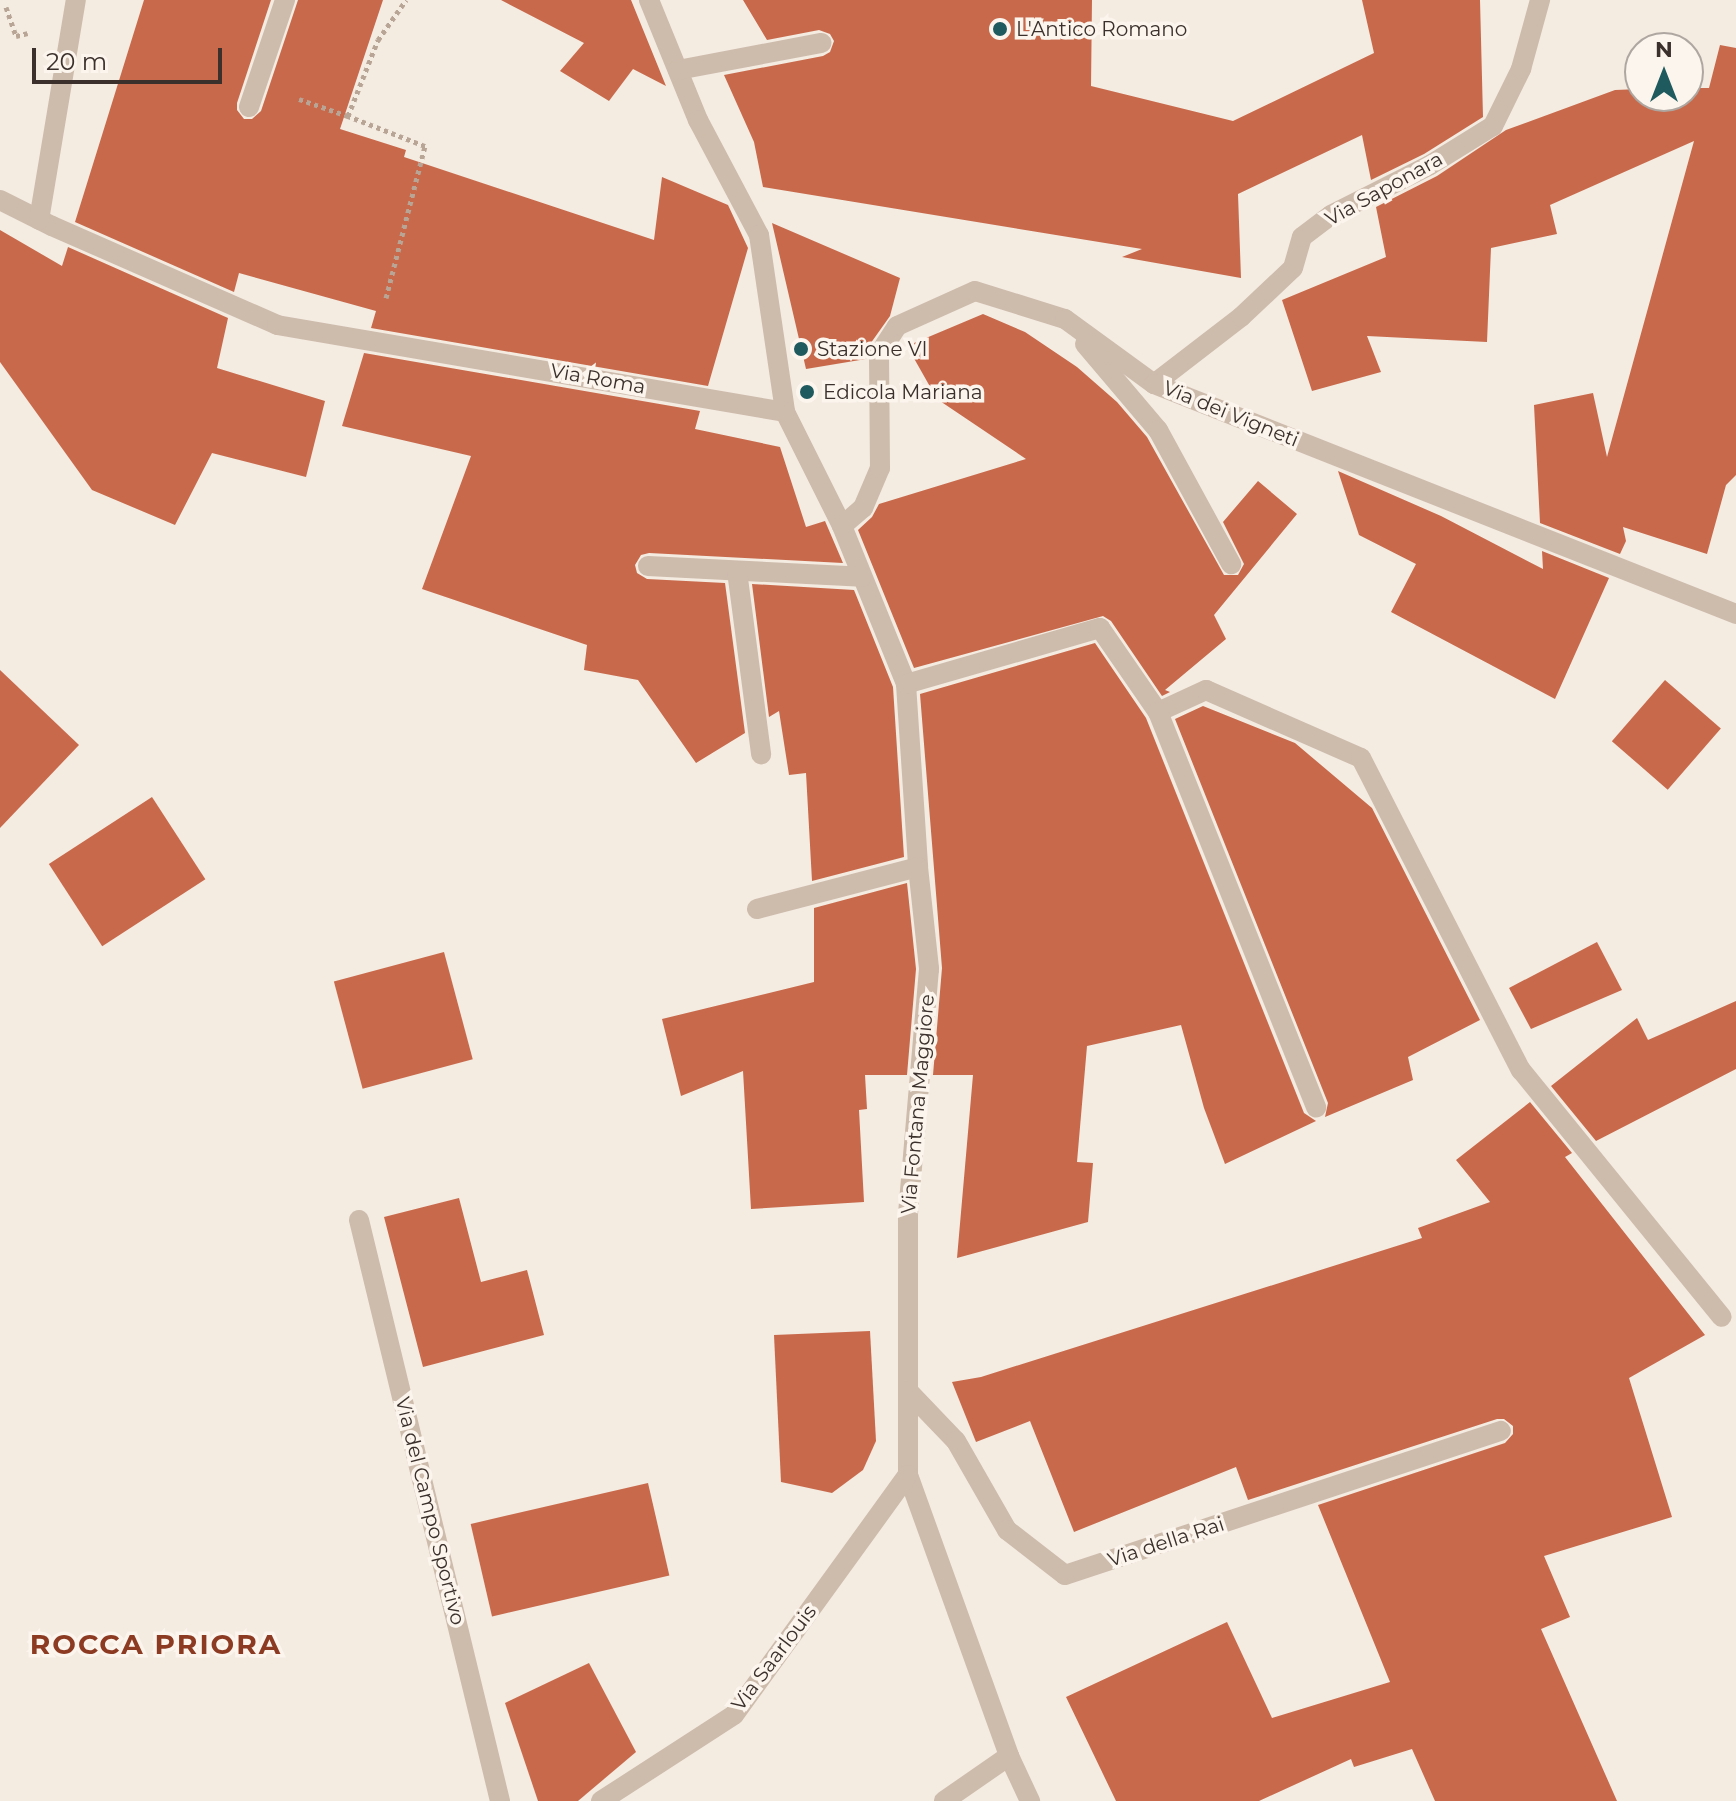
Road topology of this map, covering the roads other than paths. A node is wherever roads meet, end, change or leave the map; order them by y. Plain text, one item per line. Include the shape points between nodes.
1 (76, 0) edge
2 (285, 0) edge
3 (649, 0) edge
4 (1540, 0) edge
5 (821, 43) dead end
6 (678, 70) junction
7 (249, 107) dead end
8 (0, 200) edge
9 (39, 220) junction
10 (1065, 319) junction
11 (1154, 384) junction
12 (785, 412) junction
13 (842, 526) junction
14 (1231, 564) dead end
15 (648, 566) dead end
16 (737, 571) junction
17 (862, 577) junction
18 (1736, 614) edge
19 (906, 684) junction
20 (1158, 712) junction
21 (761, 754) dead end
22 (918, 867) junction
23 (757, 909) dead end
24 (1316, 1108) dead end
25 (359, 1220) dead end
26 (1722, 1317) dead end
27 (908, 1391) junction
28 (1501, 1431) dead end
29 (908, 1475) junction
30 (1009, 1756) junction
31 (500, 1801) edge
32 (601, 1801) edge
33 (944, 1801) edge
34 (1030, 1801) edge

1 - 9 street
2 - 7 street
3 - 6 street
4 - 11 street, Via Saponara via 1521,69 1493,126 1430,165 1361,198 1302,237 1293,268 1241,317
5 - 6 street
6 - 12 street via 698,120 759,235
8 - 9 street, Via Roma
9 - 12 street, Via Roma via 277,325
10 - 11 street, Via dei Vigneti
10 - 13 street, Via dei Vigneti via 975,291 897,326 879,354 880,468 863,508
10 - 14 street via 1158,430
11 - 18 street, Via dei Vigneti
12 - 13 street, Via Fontana Maggiore
13 - 17 street, Via Fontana Maggiore
15 - 16 street
16 - 17 street
16 - 21 street
17 - 19 street, Via Fontana Maggiore
19 - 20 street via 1100,628
19 - 22 street, Via Fontana Maggiore
20 - 24 street
20 - 26 street via 1206,690 1361,758 1521,1070
22 - 23 street
22 - 27 street, Via Fontana Maggiore via 929,969 908,1213
25 - 31 street, Via del Campo Sportivo
27 - 28 street, Via della Rai via 956,1441 1007,1530 1065,1575
27 - 29 street, Via Fontana Maggiore
29 - 30 street, Via Fontana Maggiore
29 - 32 street, Via Saarlouis via 734,1715
30 - 33 street
30 - 34 street, Via Fontana Maggiore

